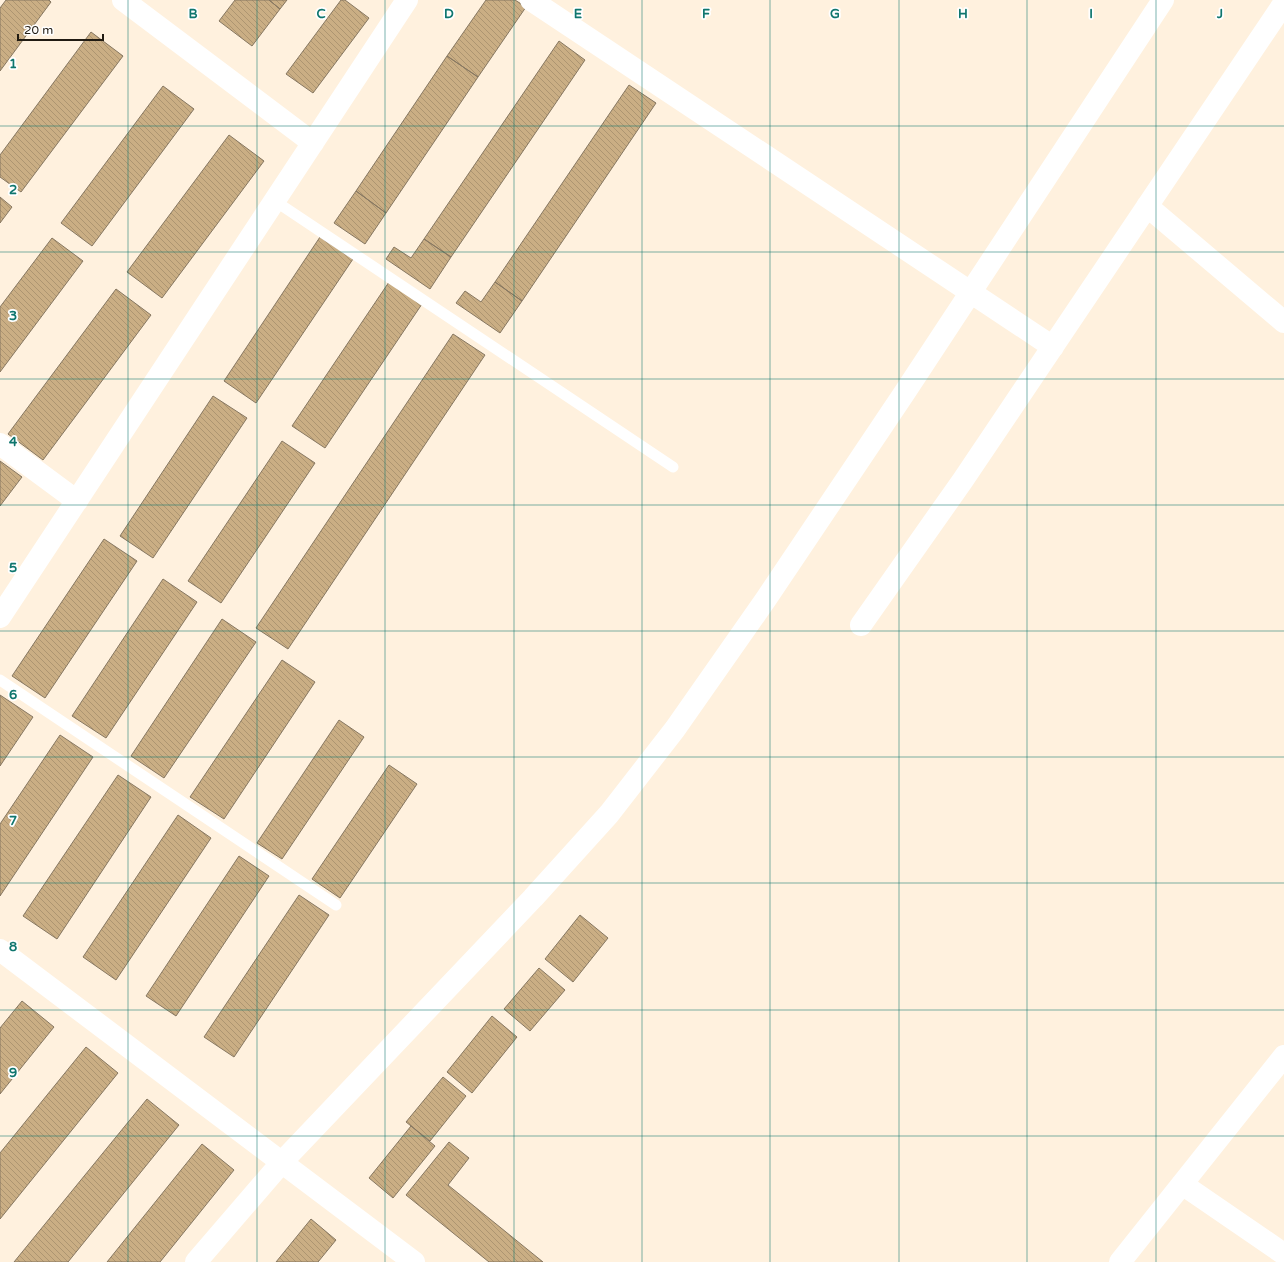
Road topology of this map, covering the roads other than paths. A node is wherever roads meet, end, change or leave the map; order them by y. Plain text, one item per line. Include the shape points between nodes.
1 (123, 0) edge
2 (407, 0) edge
3 (531, 0) edge
4 (1163, 0) edge
5 (1284, 3) edge
6 (313, 143) junction
7 (275, 200) junction
8 (1147, 206) junction
9 (970, 292) junction
10 (1284, 322) edge
11 (1053, 347) junction
12 (0, 444) edge
13 (673, 467) dead end
14 (77, 501) junction
15 (0, 617) edge
16 (861, 625) dead end
17 (0, 680) edge
18 (336, 905) dead end
19 (0, 950) edge
20 (1284, 1056) edge
21 (282, 1162) junction
22 (1182, 1184) junction
23 (1284, 1254) edge
24 (196, 1262) edge
25 (414, 1262) edge
26 (1120, 1262) edge

1 - 6 street
2 - 6 street
3 - 9 street
4 - 9 street
5 - 8 street
6 - 7 street
7 - 13 lane
7 - 14 street
8 - 10 street
8 - 11 street
9 - 11 street
9 - 21 street via 766,599 675,730 609,814 533,898
11 - 16 street
12 - 14 street
14 - 15 street
17 - 18 lane
19 - 21 street
20 - 22 street
21 - 24 street
21 - 25 street
22 - 23 street
22 - 26 street

